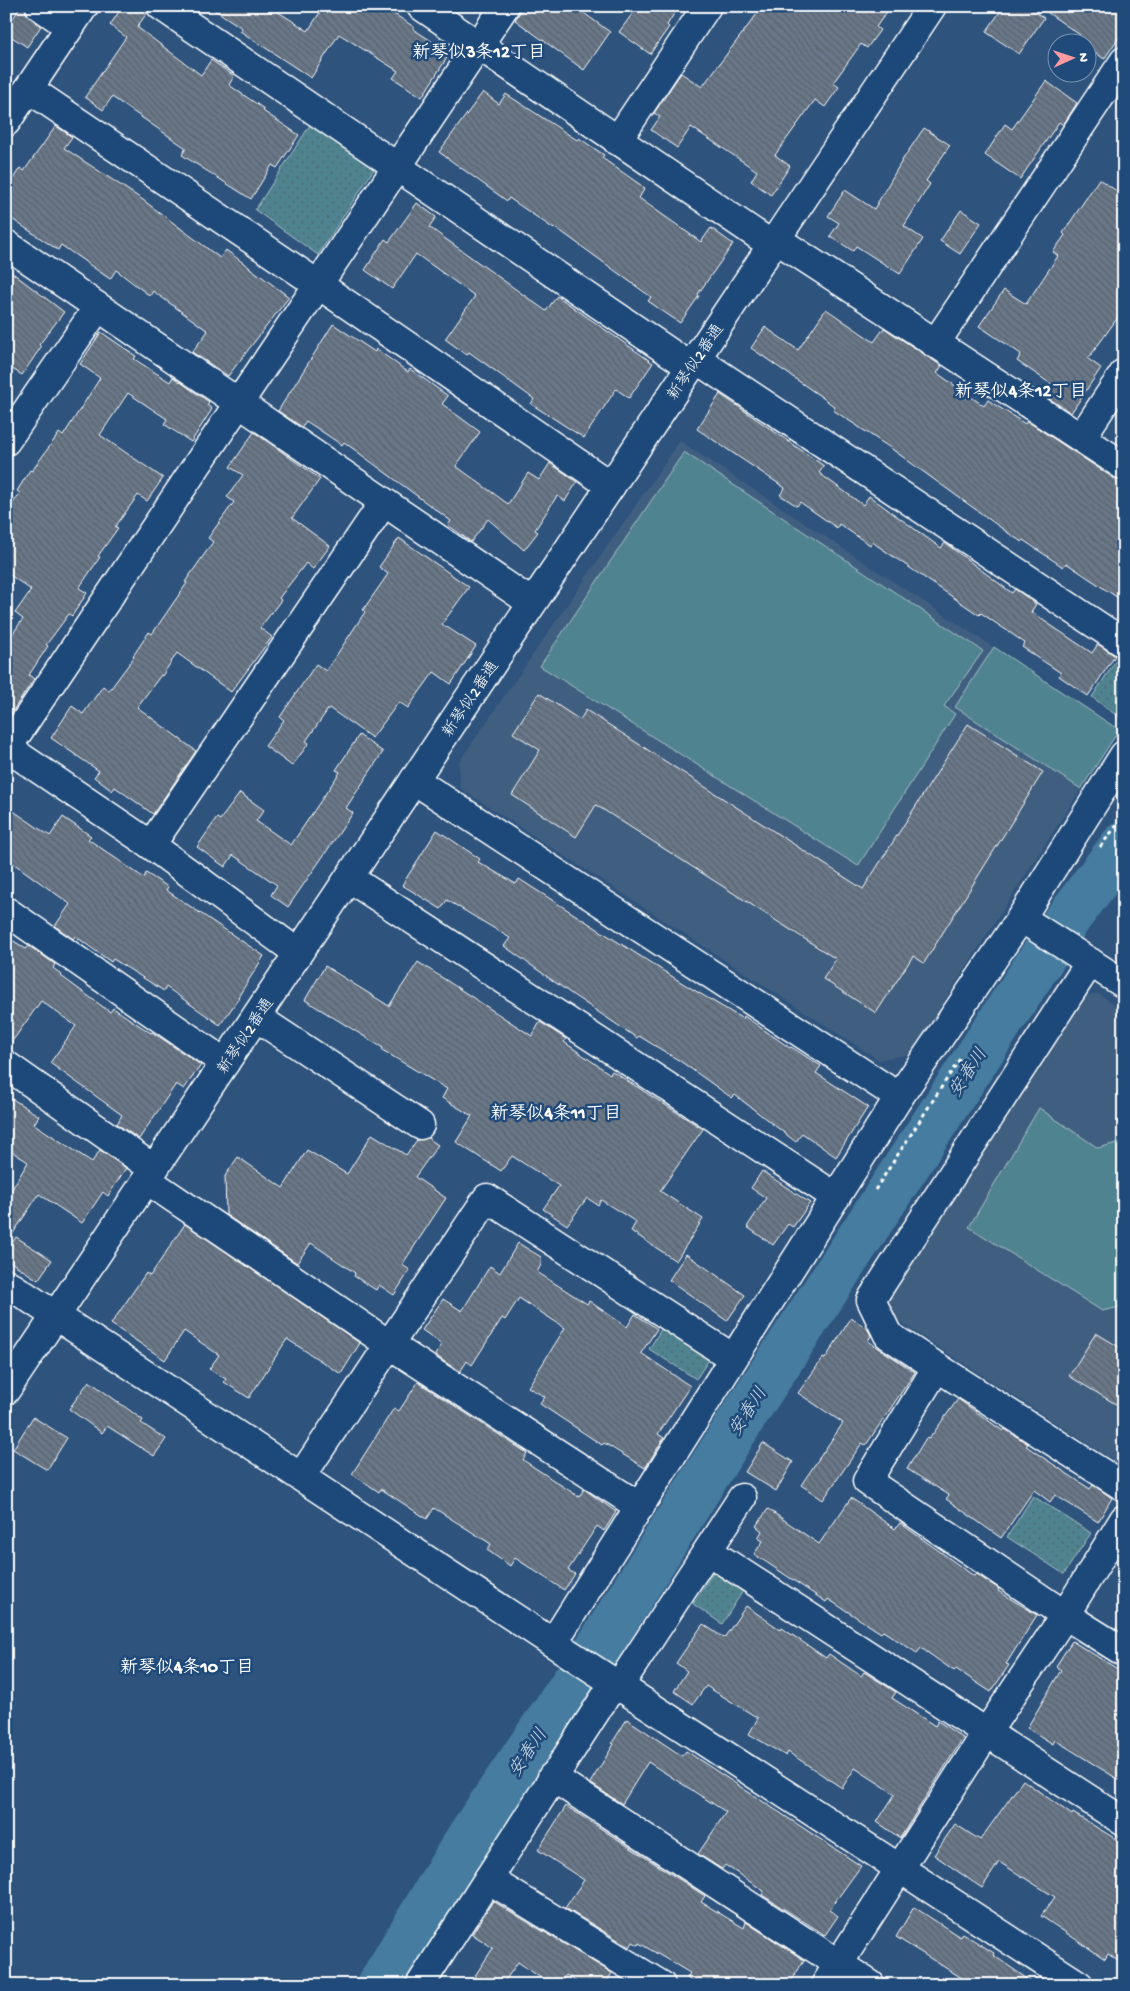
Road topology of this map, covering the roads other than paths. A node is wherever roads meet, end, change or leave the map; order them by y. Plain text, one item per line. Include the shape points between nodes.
1 (40, 6) edge
2 (161, 6) edge
3 (421, 6) edge
4 (505, 6) edge
5 (707, 6) edge
6 (932, 6) edge
7 (77, 17) edge
8 (478, 46) junction
9 (1124, 61) edge
10 (29, 89) junction
11 (6, 122) edge
12 (617, 141) junction
13 (398, 167) junction
14 (774, 242) junction
15 (6, 244) edge
16 (319, 285) junction
17 (98, 307) junction
18 (935, 344) junction
19 (693, 363) junction
20 (1124, 373) edge
21 (240, 404) junction
22 (1080, 438) junction
23 (6, 441) edge
24 (1124, 466) edge
25 (611, 486) junction
26 (384, 502) junction
27 (532, 603) junction
28 (1124, 643) edge
29 (7, 749) edge
30 (1124, 755) edge
31 (414, 780) junction
32 (151, 845) junction
33 (349, 878) junction
34 (6, 911) edge
35 (1031, 924) junction
36 (298, 953) junction
37 (1090, 962) junction
38 (1124, 984) edge
39 (256, 1017) junction
40 (225, 1064) junction
41 (6, 1065) edge
42 (899, 1097) junction
43 (420, 1125) dead end
44 (150, 1174) junction
45 (836, 1197) junction
46 (6, 1283) edge
47 (56, 1317) junction
48 (390, 1345) junction
49 (733, 1358) junction
50 (937, 1368) junction
51 (6, 1390) edge
52 (300, 1478) junction
53 (1124, 1487) edge
54 (742, 1498) dead end
55 (640, 1507) junction
56 (1124, 1519) edge
57 (708, 1551) junction
58 (1065, 1615) junction
59 (563, 1650) junction
60 (1124, 1652) edge
61 (611, 1681) junction
62 (987, 1732) junction
63 (552, 1778) junction
64 (1124, 1822) edge
65 (900, 1868) junction
66 (488, 1879) junction
67 (832, 1974) edge
68 (626, 1975) edge
69 (420, 1985) edge
70 (661, 1985) edge
71 (871, 1985) edge
72 (1079, 1985) edge

1 - 7 street
2 - 13 street
3 - 8 street
4 - 8 street
5 - 12 street
6 - 14 street, 新琴似2番通
7 - 10 street
8 - 12 street
8 - 13 street
9 - 18 street
10 - 11 street
10 - 16 street
12 - 14 street
13 - 16 street
13 - 19 street
14 - 18 street
14 - 19 street, 新琴似2番通
15 - 17 street
16 - 21 street
16 - 25 street
17 - 21 street
17 - 23 street
18 - 22 street
19 - 25 street, 新琴似2番通
19 - 28 street
20 - 22 street
21 - 26 street
21 - 29 street
22 - 24 street
25 - 27 street, 新琴似2番通
26 - 27 street
26 - 32 street
27 - 31 street, 新琴似2番通
29 - 32 street
30 - 35 street
31 - 33 street, 新琴似2番通
31 - 42 street
32 - 36 street
33 - 36 street, 新琴似2番通
33 - 45 street
34 - 40 street
35 - 37 street
35 - 42 street
36 - 39 street, 新琴似2番通
37 - 38 street
37 - 50 street via 871,1300 888,1335
39 - 40 street, 新琴似2番通
39 - 43 street
40 - 44 street, 新琴似2番通
41 - 44 street
42 - 45 street
44 - 47 street, 新琴似2番通
44 - 48 street
45 - 49 street
46 - 47 street
47 - 51 street, 新琴似2番通
47 - 52 street
48 - 49 street via 488,1198
48 - 52 street
48 - 55 street
49 - 55 street
50 - 53 street
50 - 58 street via 867,1481
52 - 59 street
54 - 57 street
55 - 59 street
56 - 58 street
57 - 61 street
57 - 62 street
58 - 60 street
58 - 62 street
59 - 61 street
61 - 63 street via 607,1694
61 - 65 street
62 - 64 street
62 - 65 street
63 - 66 street
63 - 67 street
65 - 67 street
65 - 72 street
66 - 68 street
66 - 69 street
67 - 71 street
68 - 70 street

